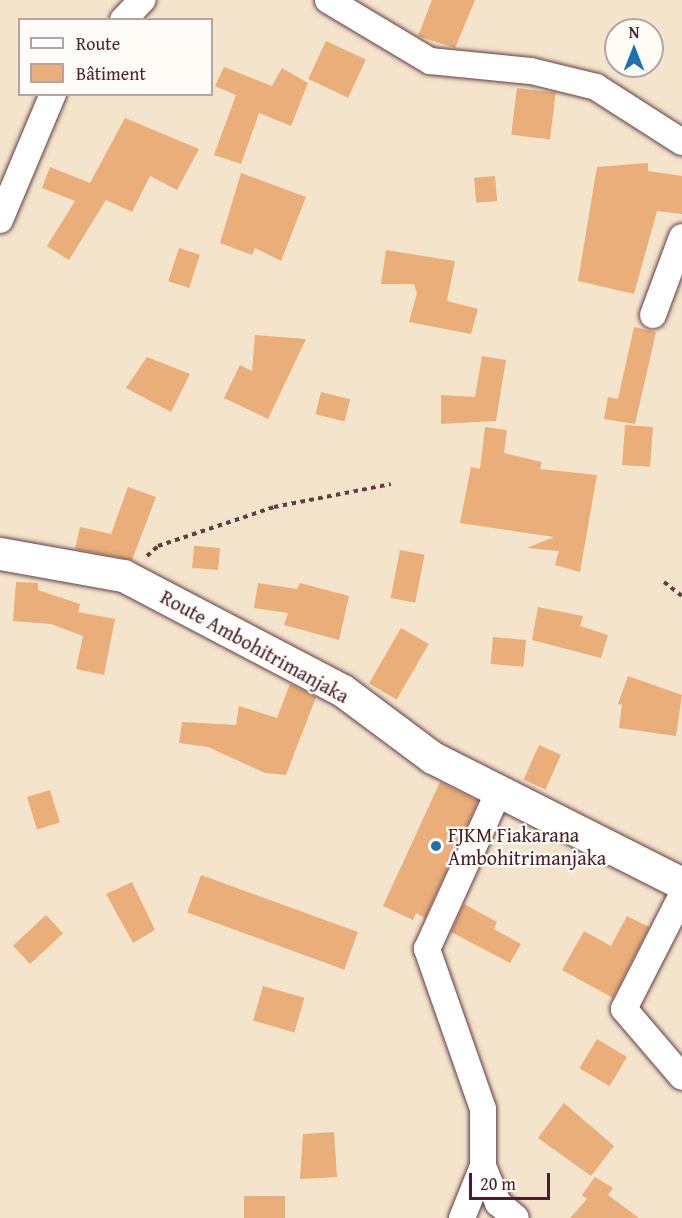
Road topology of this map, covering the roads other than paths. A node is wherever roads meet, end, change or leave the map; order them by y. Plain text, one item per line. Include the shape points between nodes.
1 (142, 0) edge
2 (328, 0) edge
3 (125, 18) edge
4 (52, 96) edge
5 (682, 142) edge
6 (6, 187) edge
7 (0, 220) edge
8 (682, 237) edge
9 (653, 315) dead end
10 (0, 554) edge
11 (499, 791) junction
12 (682, 884) edge
13 (682, 895) edge
14 (682, 1077) edge
15 (483, 1166) junction
16 (462, 1218) edge
17 (516, 1218) edge

1 - 3 street
2 - 5 street via 430,61 531,72 596,87
4 - 6 street
6 - 7 street
8 - 9 street
10 - 11 street, Route Ambohitrimanjaka via 124,576 343,691 433,758
11 - 12 street, Route Ambohitrimanjaka
11 - 15 street via 427,949 483,1109
13 - 14 street via 624,1009
15 - 16 street
15 - 17 street via 498,1203

